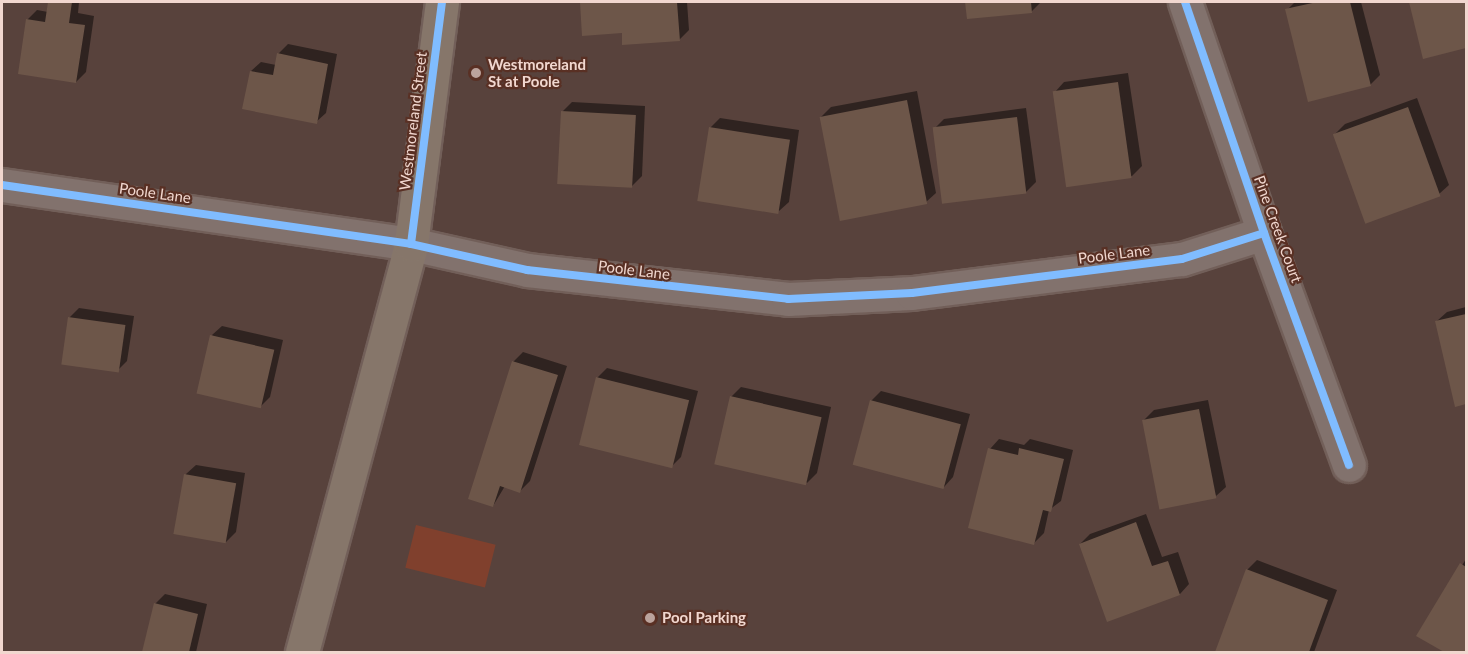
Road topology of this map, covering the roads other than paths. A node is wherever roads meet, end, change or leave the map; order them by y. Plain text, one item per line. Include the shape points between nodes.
1 (442, 2) edge
2 (1185, 2) edge
3 (2, 185) edge
4 (1264, 233) junction
5 (411, 244) junction
6 (1349, 465) dead end
7 (302, 652) edge

1 - 5 main road, Westmoreland Street
2 - 4 street, Pine Creek Court
3 - 5 street, Poole Lane
4 - 5 street, Poole Lane via 1182,259 834,299 721,294 527,270
4 - 6 street, Pine Creek Court
5 - 7 main road, Westmoreland Street

